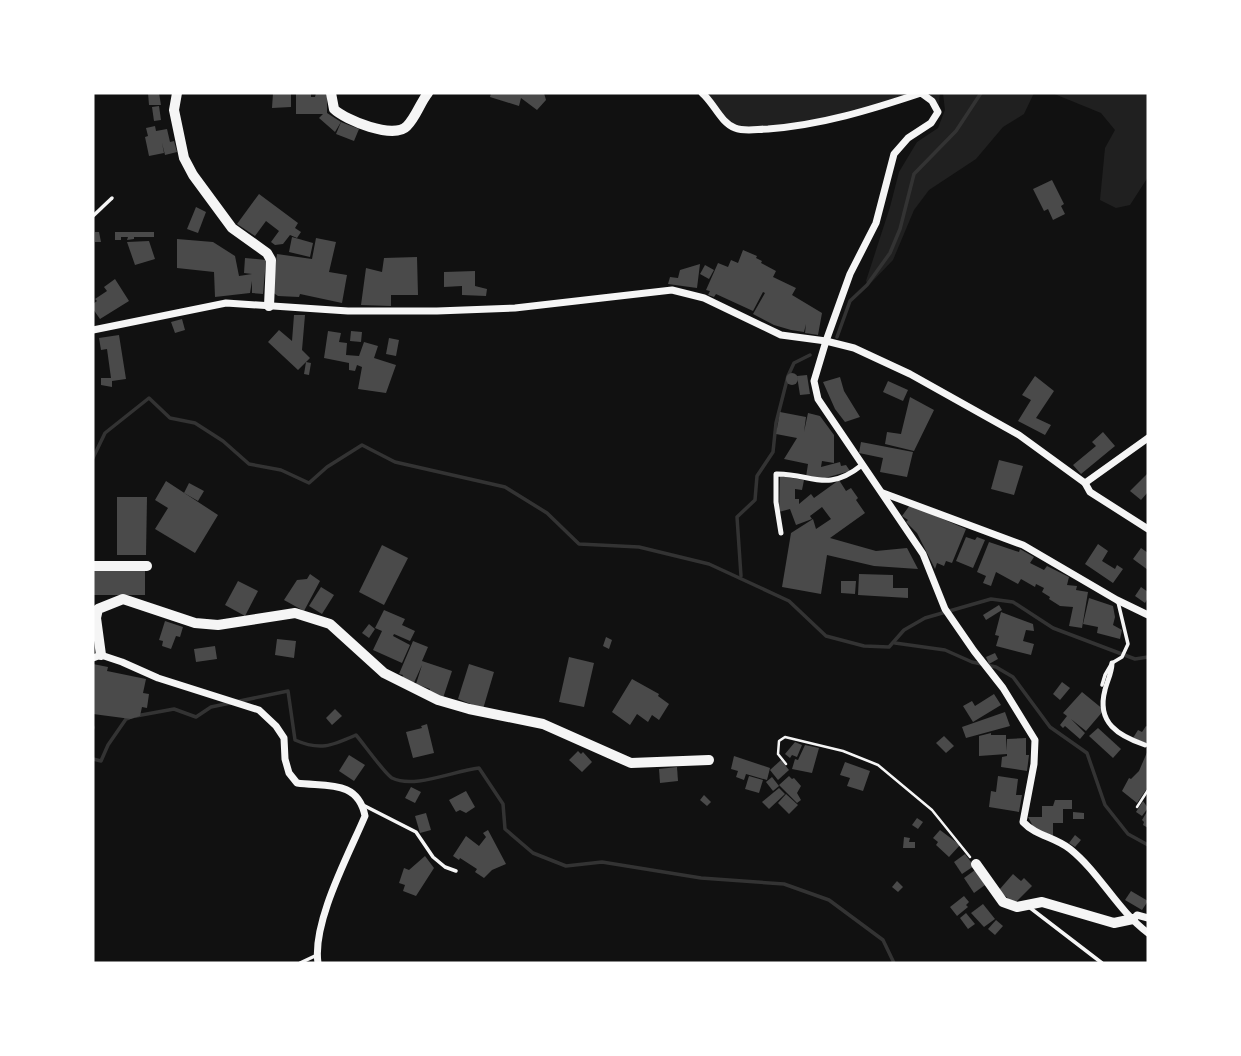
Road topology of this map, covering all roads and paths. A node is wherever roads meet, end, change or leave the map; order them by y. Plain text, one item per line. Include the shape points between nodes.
1 (177, 93) edge
2 (331, 93) edge
3 (428, 93) edge
4 (702, 93) edge
5 (112, 198) dead end
6 (93, 216) edge
7 (269, 306) junction
8 (93, 330) edge
9 (826, 341) junction
10 (1148, 438) edge
11 (862, 465) junction
12 (1085, 483) junction
13 (882, 492) junction
14 (1148, 529) edge
15 (781, 533) dead end
16 (93, 566) edge
17 (147, 566) dead end
18 (1117, 600) junction
19 (1148, 615) edge
20 (97, 657) edge
21 (1112, 663) junction
22 (1102, 685) dead end
23 (1145, 745) dead end
24 (709, 760) dead end
25 (786, 764) dead end
26 (1148, 790) edge
27 (363, 805) junction
28 (1137, 807) dead end
29 (976, 864) joint
30 (456, 871) dead end
31 (1027, 905) junction
32 (1148, 918) edge
33 (1133, 919) junction
34 (1148, 933) edge
35 (317, 959) edge
36 (300, 963) edge
37 (1102, 963) edge

1 - 7 street via 174,110 184,158 232,228 268,253
2 - 3 street via 334,109 344,117 394,132 405,128
4 - 9 street via 734,128 747,130 858,114 921,93 938,112 894,154 876,223 850,274
5 - 6 lane
7 - 8 street via 226,303
7 - 9 street via 348,311 515,308 672,290 704,298 781,335
9 - 11 street via 814,381 818,399
9 - 12 street via 854,348 910,374 1019,435
10 - 12 street
11 - 13 street
11 - 15 street via 844,476 822,481 775,474
12 - 14 street via 1090,492
13 - 18 street via 1023,545
13 - 33 street via 923,554 947,611 1035,740 1023,822 1067,847
16 - 17 street
18 - 19 street
18 - 21 lane via 1128,644 1122,657
20 - 24 street via 98,609 123,600 195,623 218,625 295,613 330,624 384,673 439,700 543,724 631,763
20 - 27 street via 259,710 284,738 289,773 297,783 338,786 353,792
21 - 22 lane
21 - 23 street via 1103,694 1109,722 1122,737
25 - 29 path via 778,754 779,741 785,737 878,765 932,810
26 - 28 path
27 - 30 lane via 416,832 433,857
27 - 35 street via 365,816 337,875
29 - 31 street via 1003,902 1017,908
31 - 33 street via 1042,902 1114,923
31 - 37 lane
32 - 33 street via 1137,915
33 - 34 street
35 - 36 lane

